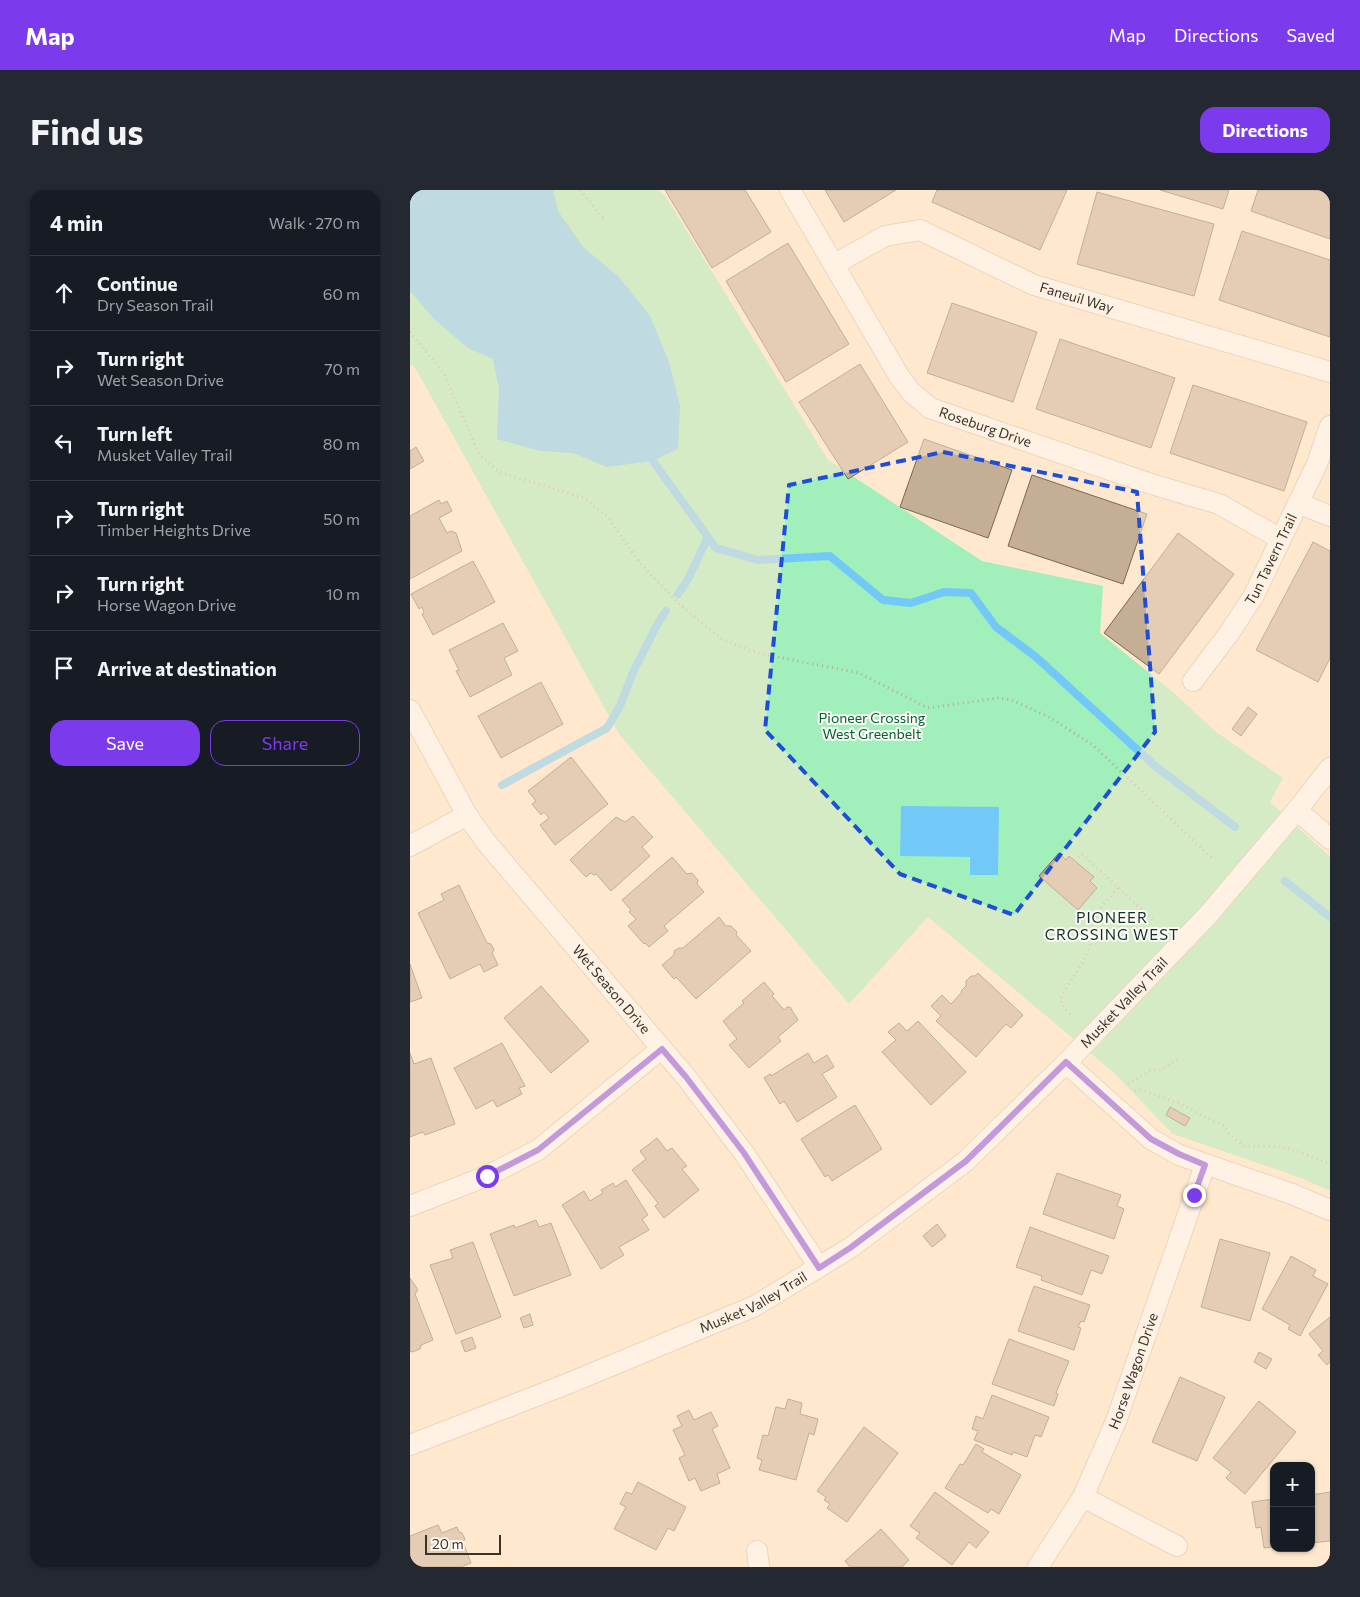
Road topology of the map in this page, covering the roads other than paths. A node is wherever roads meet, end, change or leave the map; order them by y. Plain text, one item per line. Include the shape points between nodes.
1 (790, 190) edge
2 (835, 264) junction
3 (1330, 372) edge
4 (1330, 426) edge
5 (1323, 467) edge
6 (1298, 503) junction
7 (1330, 516) edge
8 (1281, 539) junction
9 (1193, 681) dead end
10 (410, 710) edge
11 (1330, 768) edge
12 (1297, 810) junction
13 (467, 815) junction
14 (1330, 839) edge
15 (410, 846) edge
16 (662, 1049) junction
17 (1066, 1062) junction
18 (1205, 1165) junction
19 (410, 1206) edge
20 (1330, 1210) edge
21 (819, 1268) junction
22 (410, 1446) edge
23 (1083, 1497) junction
24 (1177, 1546) dead end
25 (1038, 1567) edge

1 - 2 street, Roseburg Drive
2 - 3 street, Faneuil Way via 885,236 920,230 1034,285
2 - 8 street, Roseburg Drive via 899,376 911,392 930,408 1219,504
4 - 5 street, Tun Tavern Trail
5 - 6 street, Tun Tavern Trail
6 - 7 street
6 - 8 street, Tun Tavern Trail
8 - 9 street, Tun Tavern Trail via 1254,594
10 - 13 street, Wet Season Drive
11 - 12 street, Musket Valley Trail
12 - 14 street
12 - 17 street, Musket Valley Trail via 1208,915
13 - 15 street
13 - 16 street, Wet Season Drive via 486,842
16 - 19 street via 538,1150 487,1176
16 - 21 street, Wet Season Drive via 744,1153
17 - 18 street via 1151,1139
17 - 21 street, Musket Valley Trail via 966,1161
18 - 20 street
18 - 23 street, Horse Wagon Drive via 1116,1420
21 - 22 street, Musket Valley Trail via 756,1306
23 - 24 street
23 - 25 street, Horse Wagon Drive

